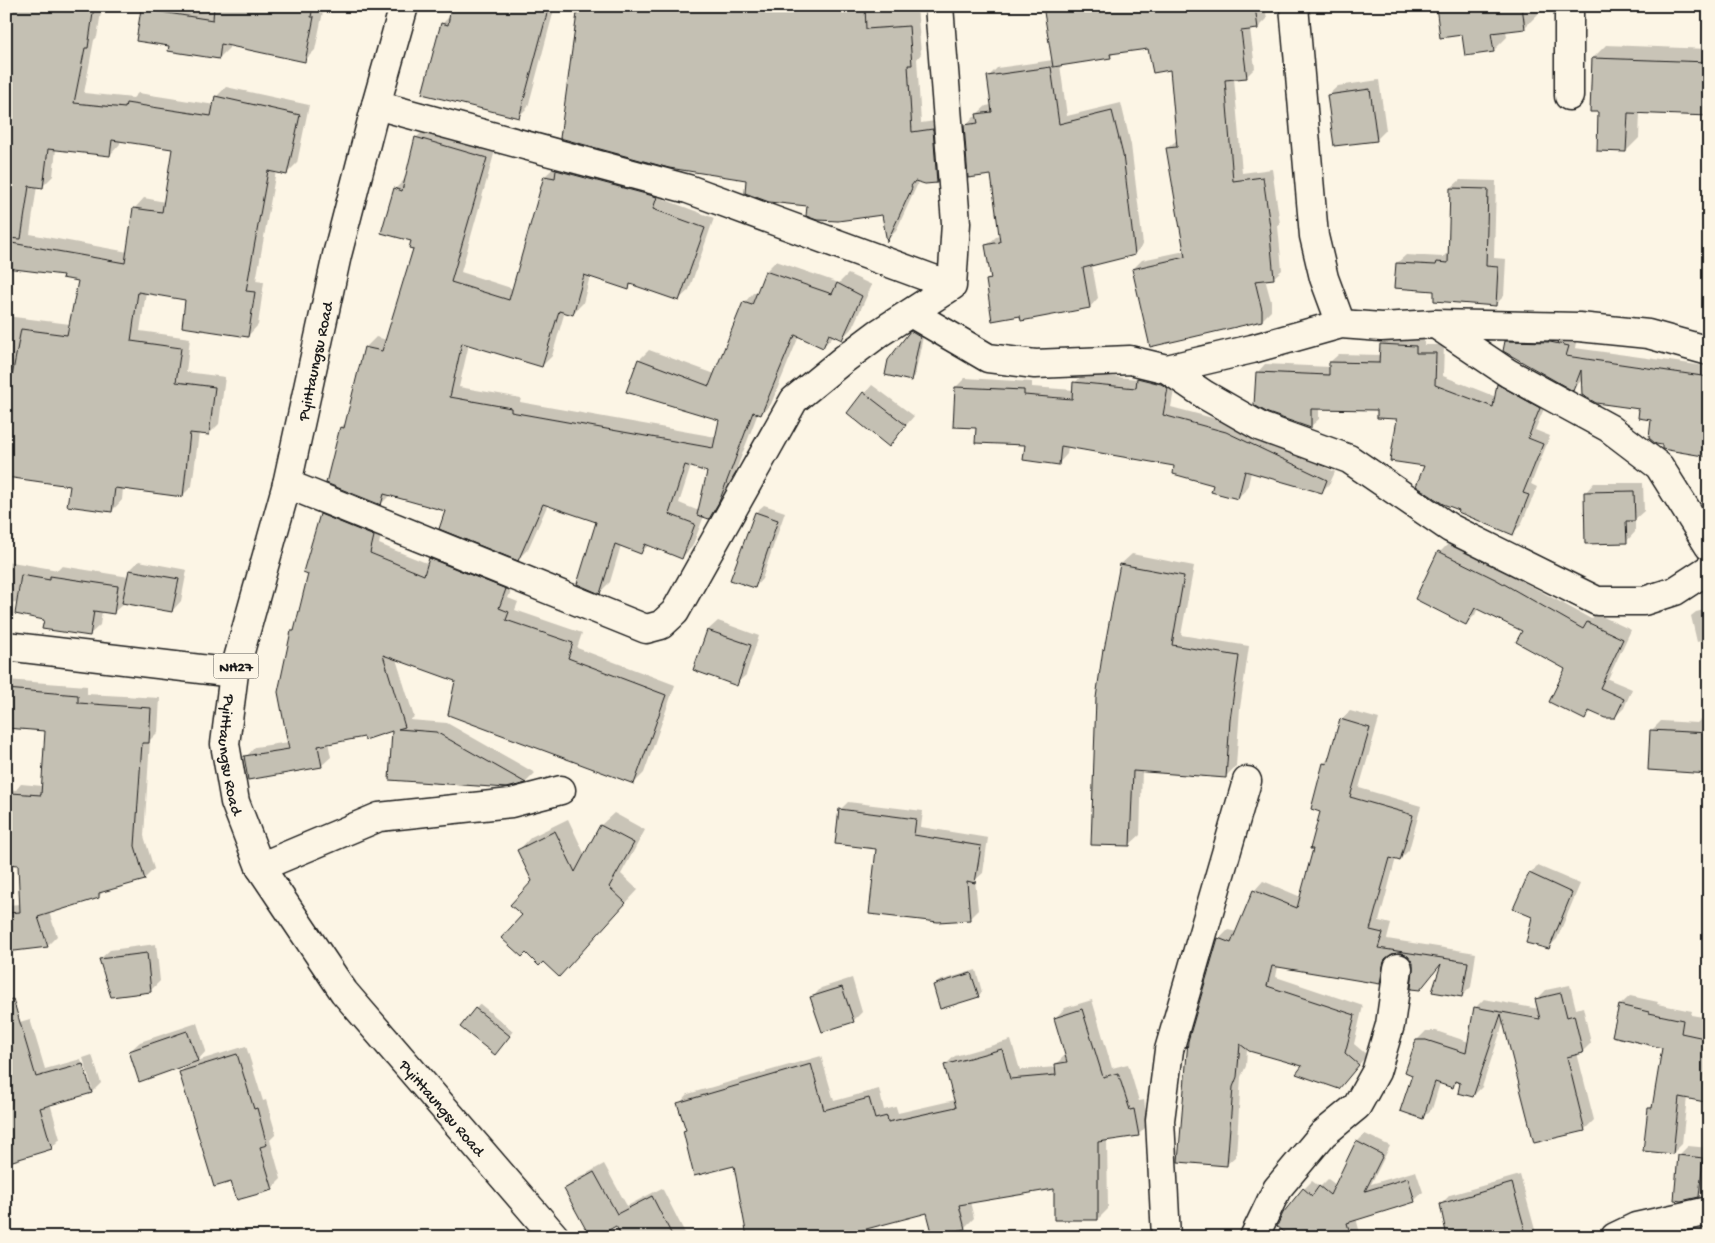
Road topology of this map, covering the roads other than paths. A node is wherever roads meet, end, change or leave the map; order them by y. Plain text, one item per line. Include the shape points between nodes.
1 (404, 6) edge
2 (938, 6) edge
3 (1294, 6) edge
4 (1569, 6) edge
5 (1569, 96) dead end
6 (376, 105) junction
7 (952, 286) junction
8 (911, 313) junction
9 (1341, 324) junction
10 (1435, 324) junction
11 (1709, 351) edge
12 (1167, 369) junction
13 (287, 484) junction
14 (1709, 546) edge
15 (1709, 569) edge
16 (6, 646) edge
17 (234, 673) junction
18 (1247, 781) dead end
19 (561, 790) dead end
20 (260, 867) junction
21 (1398, 968) dead end
22 (1709, 1211) edge
23 (556, 1237) edge
24 (1166, 1237) edge
25 (1254, 1237) edge
26 (1615, 1237) edge

1 - 6 main road, PyiHtaungsu Road / NH27
2 - 7 main road via 956,223
3 - 9 main road via 1314,236 1324,278
4 - 5 main road
6 - 7 main road via 688,189
6 - 13 main road, PyiHtaungsu Road / NH27 via 337,255
7 - 8 main road
8 - 12 main road via 988,358 1035,364 1130,360
8 - 13 main road via 879,333 794,400 675,612 661,625 646,629
9 - 10 main road via 1381,327
9 - 12 main road
10 - 11 main road via 1579,327 1648,334
10 - 14 main road via 1508,374 1609,428 1659,466
12 - 15 main road via 1261,427 1349,459 1450,528 1597,601 1644,601 1675,591
13 - 17 main road, PyiHtaungsu Road / NH27
16 - 17 main road
17 - 20 main road, PyiHtaungsu Road / NH27 via 224,744 235,802
18 - 24 main road via 1169,1050 1160,1120
19 - 20 main road via 511,803 379,817
20 - 23 main road, PyiHtaungsu Road / NH27 via 344,992
21 - 25 main road via 1390,1025 1376,1072 1357,1106 1323,1134 1277,1189
22 - 26 main road via 1636,1227

